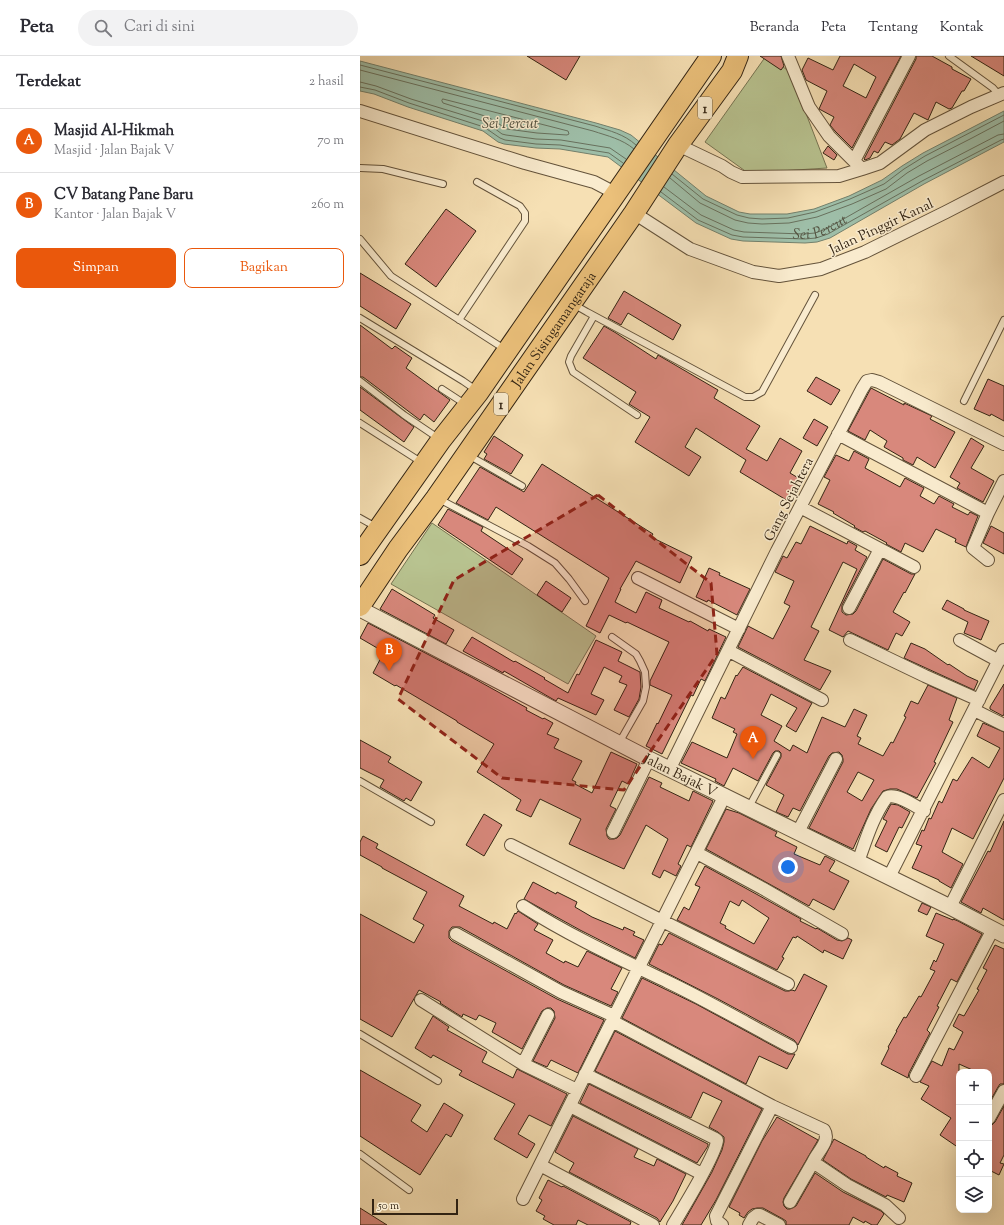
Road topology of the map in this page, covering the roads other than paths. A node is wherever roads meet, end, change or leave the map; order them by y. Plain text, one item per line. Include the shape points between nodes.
1 (748, 56) edge
2 (788, 56) edge
3 (909, 56) edge
4 (949, 56) edge
5 (707, 59) edge
6 (734, 63) edge
7 (1001, 94) edge
8 (360, 111) edge
9 (678, 145) junction
10 (858, 165) junction
11 (360, 168) edge
12 (477, 182) dead end
13 (1004, 182) edge
14 (443, 184) dead end
15 (618, 192) junction
16 (638, 208) junction
17 (360, 239) edge
18 (815, 295) dead end
19 (572, 303) junction
20 (594, 316) junction
21 (360, 318) edge
22 (459, 320) junction
23 (1004, 320) edge
24 (507, 350) junction
25 (360, 382) edge
26 (442, 389) dead end
27 (473, 399) junction
28 (964, 401) dead end
29 (637, 415) dead end
30 (360, 423) edge
31 (838, 434) junction
32 (442, 440) junction
33 (1004, 444) edge
34 (466, 454) junction
35 (424, 464) junction
36 (1004, 481) edge
37 (522, 486) dead end
38 (436, 498) junction
39 (800, 508) junction
40 (988, 513) junction
41 (360, 518) edge
42 (379, 528) junction
43 (880, 549) junction
44 (360, 555) edge
45 (988, 560) dead end
46 (914, 567) dead end
47 (638, 578) dead end
48 (585, 600) dead end
49 (360, 607) edge
50 (849, 608) dead end
51 (739, 629) junction
52 (612, 637) dead end
53 (850, 640) dead end
54 (960, 640) dead end
55 (728, 651) junction
56 (1001, 656) edge
57 (822, 700) dead end
58 (976, 705) junction
59 (1004, 725) edge
60 (619, 743) junction
61 (777, 754) dead end
62 (649, 759) junction
63 (836, 759) dead end
64 (670, 768) junction
65 (360, 782) edge
66 (725, 795) junction
67 (1004, 800) edge
68 (750, 807) junction
69 (924, 811) junction
70 (431, 822) dead end
71 (613, 832) dead end
72 (798, 832) junction
73 (511, 845) dead end
74 (697, 853) junction
75 (858, 862) junction
76 (889, 877) junction
77 (523, 906) dead end
78 (950, 907) junction
79 (662, 920) junction
80 (998, 932) edge
81 (456, 934) dead end
82 (842, 934) dead end
83 (638, 968) junction
84 (788, 984) dead end
85 (421, 1000) dead end
86 (548, 1015) dead end
87 (613, 1019) junction
88 (360, 1034) edge
89 (791, 1047) dead end
90 (523, 1064) junction
91 (585, 1074) junction
92 (916, 1076) dead end
93 (438, 1081) dead end
94 (577, 1090) junction
95 (1004, 1091) edge
96 (570, 1106) junction
97 (772, 1106) junction
98 (992, 1113) edge
99 (360, 1154) edge
100 (813, 1162) junction
101 (540, 1165) junction
102 (702, 1174) junction
103 (409, 1190) dead end
104 (523, 1199) dead end
105 (790, 1202) dead end
106 (899, 1218) dead end
107 (653, 1225) edge
108 (673, 1225) edge
109 (722, 1225) edge
110 (749, 1225) edge
111 (779, 1225) edge

1 - 6 highway, Jalan Sisingamangaraja
2 - 10 street via 810,107 829,136
3 - 10 street
4 - 7 lane
5 - 15 highway, Jalan Sisingamangaraja / 1
6 - 9 highway, Jalan Sisingamangaraja / 1
7 - 10 street via 925,130 880,162
8 - 15 street via 594,182
9 - 10 street via 742,177 839,176
9 - 16 highway, Jalan Sisingamangaraja / 1
11 - 14 lane via 383,169
12 - 22 lane via 520,206 525,213 525,221
13 - 16 street, Jalan Pinggir Kanal via 865,252 821,269 779,276 753,272 690,249
15 - 24 highway, Jalan Sisingamangaraja / 1
16 - 19 highway, Jalan Sisingamangaraja / 1
17 - 22 lane via 391,276
18 - 20 lane via 762,392 753,397 745,397
19 - 20 lane
19 - 34 highway, Jalan Sisingamangaraja / 1
20 - 29 lane via 571,356 569,362 572,372
21 - 27 lane via 463,381
22 - 24 lane
23 - 28 lane
24 - 27 highway, Jalan Sisingamangaraja / 1
25 - 32 lane
26 - 27 lane via 452,395
27 - 32 highway, Jalan Sisingamangaraja / 1
30 - 35 lane
31 - 33 street, Gang Sejahtera via 865,383 872,380
31 - 39 street, Gang Sejahtera
31 - 40 street
32 - 35 highway, Jalan Sisingamangaraja / 1
34 - 37 lane
34 - 38 highway, Jalan Sisingamangaraja / 1
35 - 42 highway, Jalan Sisingamangaraja / 1
36 - 40 street
38 - 48 lane via 555,563
38 - 49 highway, Jalan Sisingamangaraja / 1 via 398,549
39 - 43 street
39 - 51 street, Gang Sejahtera
40 - 45 street via 973,545 973,548
41 - 42 lane
42 - 44 highway, Jalan Sisingamangaraja / 1
43 - 46 street
43 - 50 street
47 - 51 street
49 - 60 street, Jalan Bajak V
51 - 55 street, Gang Sejahtera
52 - 60 lane via 636,654 645,672 646,687 643,701
53 - 58 street
54 - 56 street
55 - 57 street
55 - 64 street, Gang Sejahtera
56 - 58 street
58 - 59 street
58 - 69 street
60 - 62 street, Jalan Bajak V
61 - 68 lane
62 - 64 street, Jalan Bajak V
62 - 71 street
63 - 72 street
64 - 66 street, Jalan Bajak V
65 - 70 lane
66 - 68 street, Jalan Bajak V
66 - 74 street
67 - 78 street
68 - 72 street, Jalan Bajak V
69 - 75 street via 899,798 887,797 871,827
69 - 76 street
72 - 75 street, Jalan Bajak V
73 - 79 street
74 - 79 street
74 - 82 street
75 - 76 street, Jalan Bajak V
76 - 78 street, Jalan Bajak V
77 - 83 street via 566,932
78 - 80 street, Jalan Bajak V
79 - 83 street
79 - 84 street
80 - 92 street
81 - 87 street
83 - 87 street
83 - 89 street
85 - 90 street
86 - 90 street
87 - 91 street
87 - 97 street
88 - 93 lane
90 - 94 street
91 - 94 street
91 - 102 street via 716,1139 715,1149
94 - 96 street
95 - 98 street
96 - 101 street
96 - 102 street
97 - 100 street via 824,1130 826,1141
97 - 109 street via 716,1216
99 - 103 lane
100 - 105 street
100 - 106 street via 847,1185 885,1205
101 - 104 street
101 - 107 street
102 - 108 street
110 - 111 street via 755,1216 760,1215

